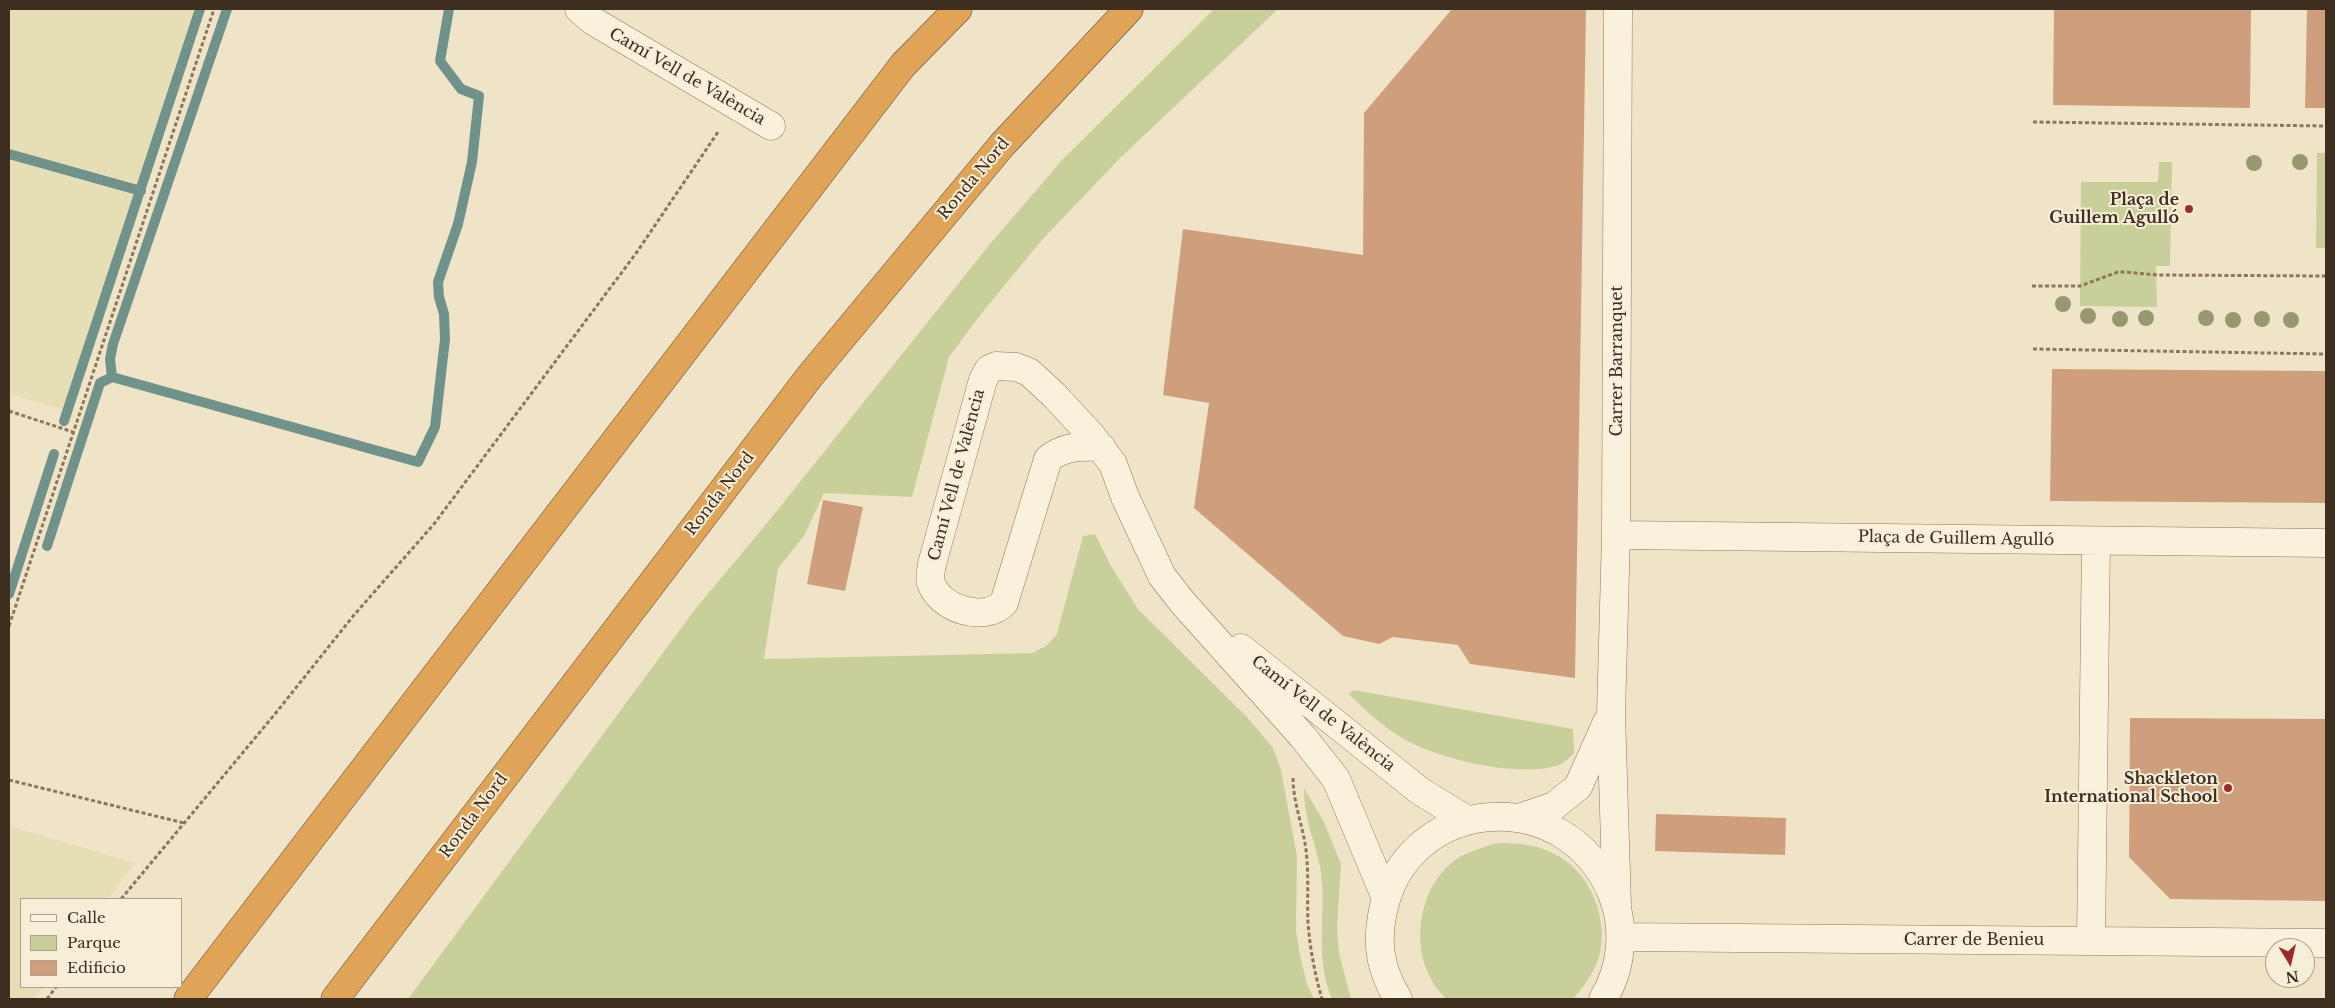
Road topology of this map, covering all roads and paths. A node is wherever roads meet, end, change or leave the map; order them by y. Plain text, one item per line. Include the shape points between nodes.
1 (214, 9) edge
2 (579, 9) edge
3 (958, 9) edge
4 (1129, 9) edge
5 (1618, 9) edge
6 (735, 106) junction
7 (2033, 122) dead end
8 (771, 126) dead end
9 (2326, 126) edge
10 (2326, 276) edge
11 (2032, 286) dead end
12 (2033, 349) dead end
13 (2326, 354) edge
14 (9, 411) edge
15 (73, 432) junction
16 (1100, 447) junction
17 (1616, 535) junction
18 (2096, 541) junction
19 (2326, 543) edge
20 (1183, 603) junction
21 (9, 626) edge
22 (1611, 714) junction
23 (1293, 772) dead end
24 (9, 780) edge
25 (1522, 818) junction
26 (1466, 820) junction
27 (184, 823) junction
28 (1386, 896) junction
29 (122, 898) edge
30 (1617, 906) junction
31 (1621, 937) junction
32 (2091, 941) junction
33 (2326, 943) edge
34 (55, 988) edge
35 (47, 999) edge
36 (188, 999) edge
37 (335, 999) edge
38 (1322, 999) edge
39 (1398, 999) edge
40 (1603, 999) edge

1 - 15 path
2 - 6 street, Camí Vell de València via 592,21
3 - 36 highway via 903,65
4 - 37 highway, Ronda Nord via 1002,145 810,376
5 - 17 street, Carrer Barranquet
6 - 8 street, Camí Vell de València
6 - 27 path via 637,252 434,524 354,615
7 - 9 path
10 - 11 path via 2157,276 2118,272 2080,286
12 - 13 path
14 - 15 path
15 - 21 path
16 - 16 street, Camí Vell de València via 1029,372 1016,367 989,369 983,380 932,564 930,582 944,602 975,612 989,612 1004,604 1048,459 1065,448
16 - 20 street, Camí Vell de València via 1113,464 1162,576
17 - 18 street, Plaça de Guillem Agulló
17 - 22 street, Carrer Barranquet
18 - 19 street, Plaça de Guillem Agulló
18 - 32 street
20 - 26 street, Camí Vell de València via 1420,791
20 - 28 street, Camí Vell de València via 1275,705 1336,779
22 - 25 street via 1578,787 1554,806
22 - 30 street, Carrer Barranquet
23 - 38 path via 1308,865 1308,923 1312,956
24 - 27 path
25 - 26 street via 1494,816
25 - 30 street via 1556,829 1584,849 1606,877
26 - 28 street via 1432,836 1404,862
27 - 29 path
28 - 39 street via 1378,937 1386,978
30 - 31 street
31 - 32 street, Carrer de Benieu
31 - 40 street via 1617,968
32 - 33 street, Carrer de Benieu
34 - 35 path

